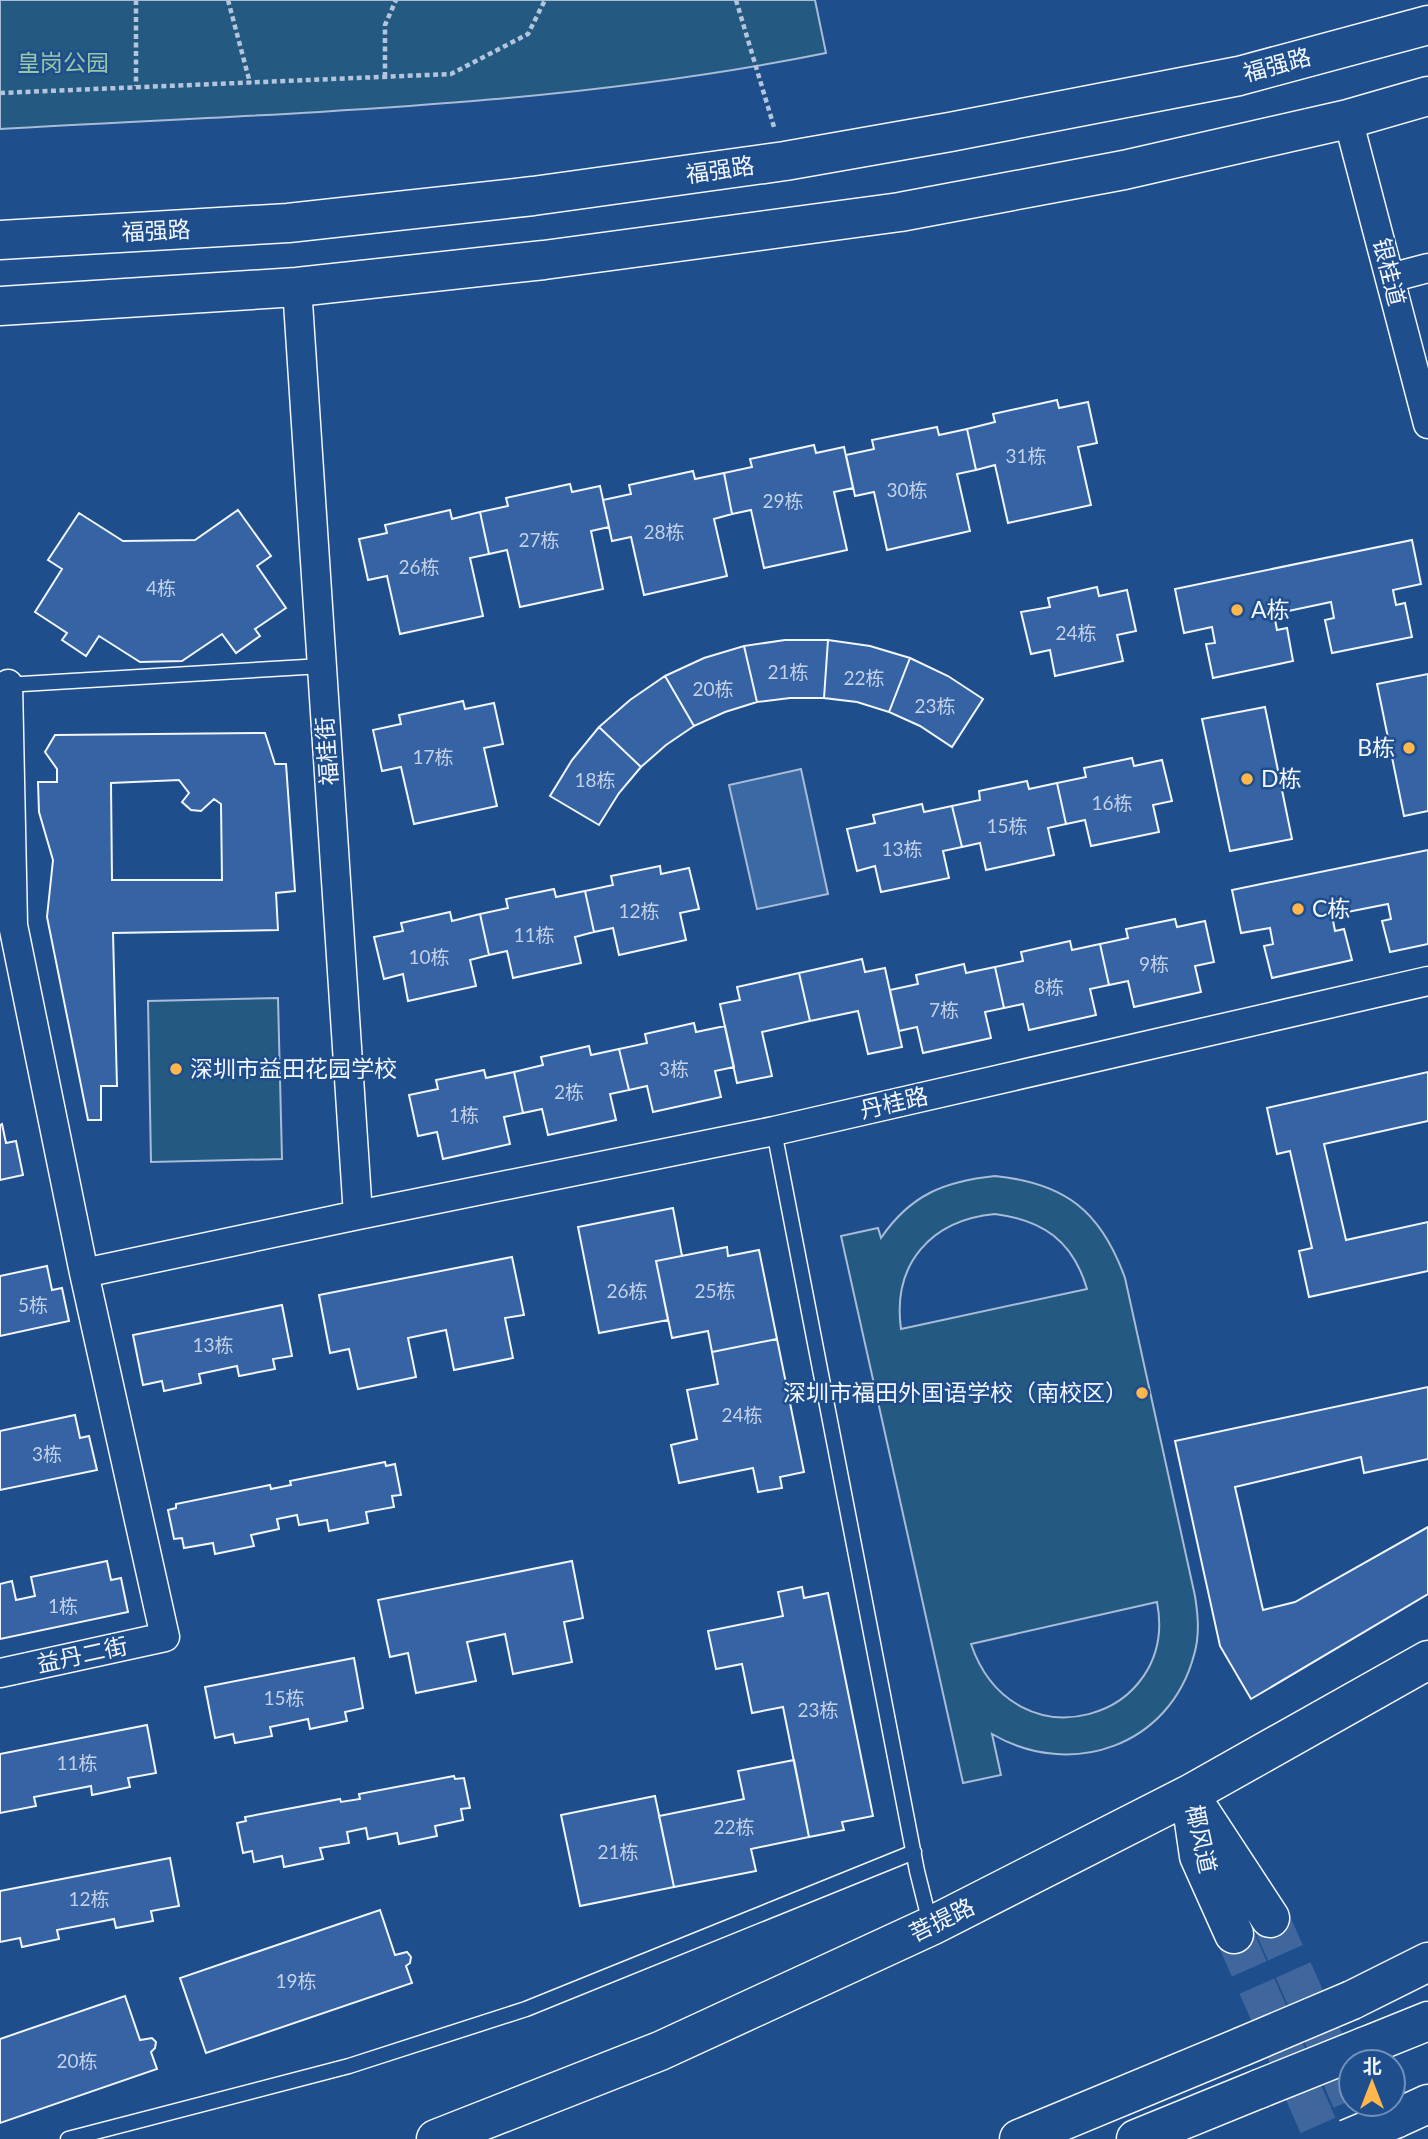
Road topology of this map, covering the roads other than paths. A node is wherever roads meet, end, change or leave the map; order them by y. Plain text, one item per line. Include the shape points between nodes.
1 (1428, 25) edge
2 (1428, 96) edge
3 (1348, 119) junction
4 (0, 240) edge
5 (1428, 268) edge
6 (1390, 278) junction
7 (297, 287) junction
8 (0, 306) edge
9 (1428, 424) edge
10 (322, 666) junction
11 (4, 685) edge
12 (6, 926) edge
13 (1428, 981) edge
14 (774, 1131) junction
15 (358, 1214) junction
16 (85, 1273) junction
17 (1428, 1660) edge
18 (0, 1673) edge
19 (1189, 1794) junction
20 (914, 1852) junction
21 (1270, 1918) tunnel mouth
22 (931, 1926) junction
23 (1234, 1934) tunnel mouth
24 (1428, 1962) edge
25 (1428, 2021) edge
26 (1411, 2111) edge
27 (68, 2139) edge
28 (436, 2139) edge
29 (1019, 2139) edge
30 (1136, 2139) edge
31 (1347, 2139) edge

1 - 4 main road, 福强路 via 1238,76 785,162 288,223
2 - 3 main road
3 - 6 street, 银桂道
3 - 7 main road via 1124,170 900,212 544,260
5 - 6 street
6 - 9 street, 银桂道
7 - 8 main road
7 - 10 street, 福桂街
10 - 11 lane
10 - 15 street, 福桂街
11 - 12 street
12 - 16 street
13 - 14 street, 丹桂路
14 - 15 street, 丹桂路
14 - 20 lane
15 - 16 street, 丹桂路
16 - 18 street, 益丹二街 via 165,1637
17 - 19 main road, 菩提路
19 - 21 main road, 椰风道
19 - 22 main road, 菩提路
19 - 23 main road, 椰风道 via 1199,1856
20 - 22 lane
20 - 27 lane via 526,2010 349,2066
22 - 28 main road, 菩提路 via 660,2051
24 - 29 main road, bridge via 1352,2000
25 - 30 main road, bridge
26 - 31 main road, bridge

